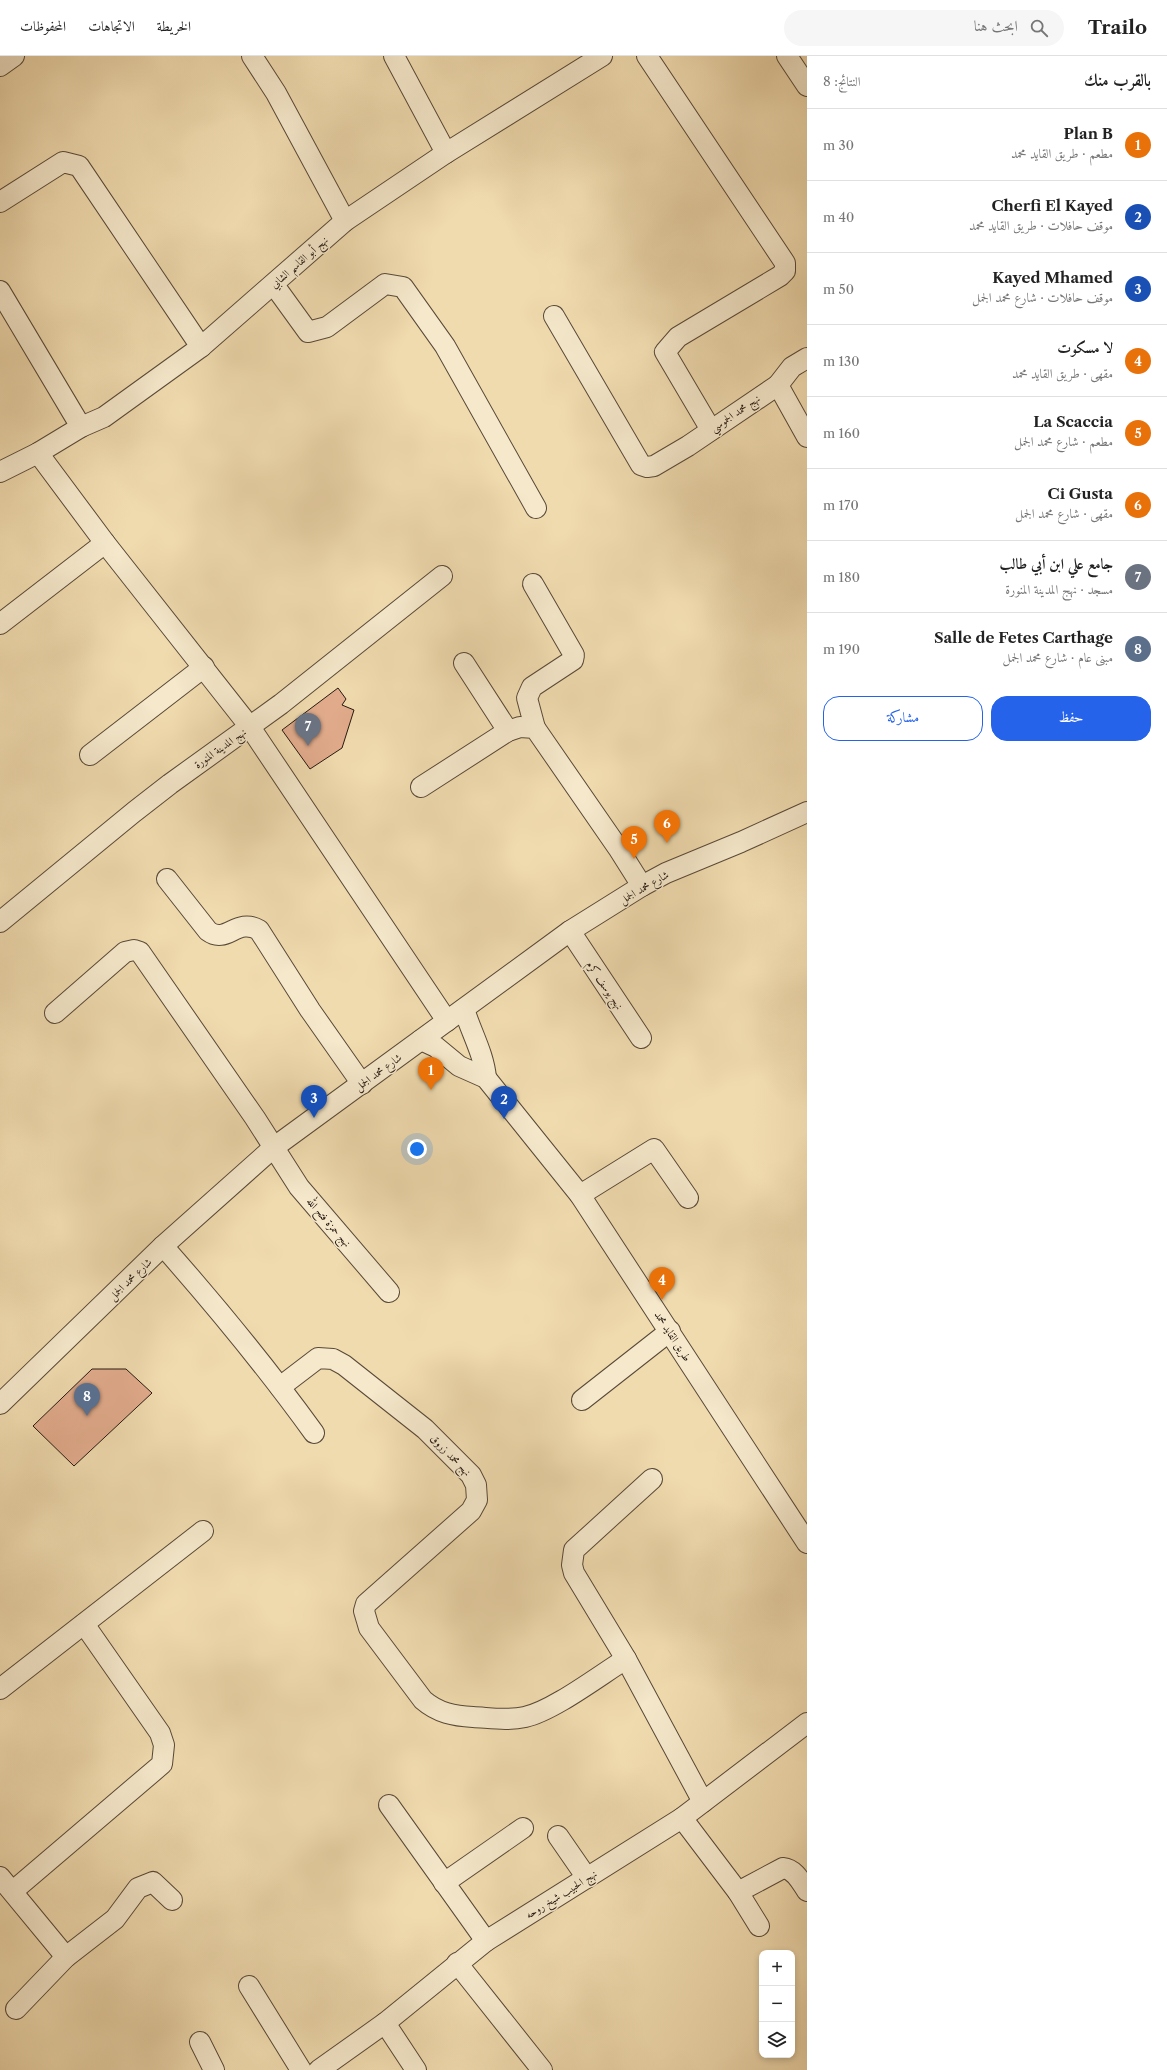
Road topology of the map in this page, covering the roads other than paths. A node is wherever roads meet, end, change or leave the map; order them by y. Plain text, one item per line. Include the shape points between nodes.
1 (14, 56) edge
2 (252, 56) edge
3 (394, 56) edge
4 (647, 56) edge
5 (787, 56) edge
6 (596, 58) edge
7 (0, 66) edge
8 (807, 86) edge
9 (446, 153) junction
10 (0, 202) edge
11 (345, 222) junction
12 (274, 284) junction
13 (0, 291) edge
14 (554, 316) dead end
15 (201, 347) junction
16 (807, 358) edge
17 (778, 385) junction
18 (81, 427) junction
19 (711, 430) junction
20 (807, 436) edge
21 (38, 453) junction
22 (0, 472) edge
23 (536, 508) dead end
24 (105, 543) junction
25 (442, 576) dead end
26 (534, 584) dead end
27 (0, 624) edge
28 (464, 663) dead end
29 (204, 667) junction
30 (250, 727) junction
31 (534, 728) junction
32 (508, 731) junction
33 (90, 754) dead end
34 (422, 787) dead end
35 (807, 812) edge
36 (167, 879) dead end
37 (642, 886) junction
38 (0, 922) edge
39 (570, 932) junction
40 (464, 1009) junction
41 (55, 1013) dead end
42 (447, 1021) junction
43 (641, 1038) dead end
44 (422, 1040) junction
45 (486, 1078) junction
46 (362, 1084) junction
47 (273, 1148) junction
48 (580, 1195) junction
49 (688, 1198) dead end
50 (163, 1246) junction
51 (389, 1292) dead end
52 (670, 1331) junction
53 (0, 1384) edge
54 (21, 1384) junction
55 (280, 1387) junction
56 (582, 1400) dead end
57 (0, 1404) edge
58 (314, 1433) dead end
59 (652, 1479) dead end
60 (203, 1531) dead end
61 (807, 1543) edge
62 (84, 1624) junction
63 (626, 1659) junction
64 (0, 1689) edge
65 (807, 1723) edge
66 (702, 1802) junction
67 (388, 1805) dead end
68 (682, 1818) junction
69 (523, 1828) dead end
70 (558, 1836) dead end
71 (587, 1878) junction
72 (444, 1883) junction
73 (6, 1884) edge
74 (738, 1892) junction
75 (807, 1892) edge
76 (172, 1900) dead end
77 (759, 1926) dead end
78 (486, 1941) junction
79 (66, 1957) junction
80 (457, 1963) junction
81 (249, 1986) dead end
82 (16, 2009) dead end
83 (385, 2023) junction
84 (200, 2042) dead end
85 (214, 2070) edge
86 (300, 2070) edge
87 (319, 2070) edge
88 (416, 2070) edge
89 (542, 2070) edge

1 - 7 street
2 - 11 street via 276,93
3 - 9 street
4 - 19 street via 785,263 785,271 780,276 678,337 665,352
5 - 8 street
6 - 9 street, نهج أبو القاسم الشابي
9 - 11 street, نهج أبو القاسم الشابي
10 - 15 street via 63,162 79,166
11 - 12 street, نهج أبو القاسم الشابي
12 - 15 street, نهج أبو القاسم الشابي
12 - 23 street via 308,332 327,327 385,284 403,287 445,346
13 - 18 street
14 - 19 street, نهج محمد الجموسي via 641,465 654,466
15 - 18 street, نهج أبو القاسم الشابي via 104,417
16 - 17 street, نهج محمد الجموسي via 792,368
17 - 19 street, نهج محمد الجموسي
17 - 20 street
18 - 21 street, نهج أبو القاسم الشابي
21 - 22 street, نهج أبو القاسم الشابي
21 - 24 street
24 - 27 street
24 - 29 street
25 - 30 street, نهج المدينة المنورة
26 - 31 street via 574,655 573,660 532,687 527,698
28 - 32 street
29 - 30 street
29 - 33 street
30 - 38 street, نهج المدينة المنورة via 170,784
30 - 42 street
31 - 32 street via 520,727
31 - 37 street
32 - 34 street
35 - 37 street, شارع محمد الجمل via 666,873
36 - 46 street via 208,931 214,935 223,935 244,926 259,930 310,1010
37 - 39 street, شارع محمد الجمل
39 - 40 street, شارع محمد الجمل
39 - 43 street, نهج يوسف كرم
40 - 42 street, شارع محمد الجمل
40 - 45 street via 485,1063
41 - 47 street, نهج حمزة فتح الله via 125,952 140,952
42 - 44 street, شارع محمد الجمل
44 - 45 street, طريق القايد محمد via 436,1047 459,1066
44 - 46 street, شارع محمد الجمل
45 - 48 street, طريق القايد محمد
46 - 47 street, شارع محمد الجمل
47 - 50 street, شارع محمد الجمل
47 - 51 street, نهج حمزة فتح الله via 299,1187
48 - 49 street via 654,1149
48 - 52 street, طريق القايد محمد
50 - 54 street, شارع محمد الجمل
50 - 55 street via 216,1306
52 - 56 street
52 - 61 street, طريق القايد محمد
53 - 54 street
54 - 57 street, شارع محمد الجمل
55 - 58 street
55 - 63 street, نهج محمد زروق via 318,1358 333,1359 425,1429 471,1475 476,1485 477,1500 472,1511 366,1604 364,1611 369,1628 431,1707 443,1713 460,1716 511,1720 527,1717 552,1706
59 - 63 street via 574,1550 572,1557 574,1573
60 - 62 street
62 - 64 street
62 - 73 street via 160,1734 164,1745 162,1764
63 - 66 street
65 - 66 street, نهج الحبيب شيخ روحه
66 - 68 street, نهج الحبيب شيخ روحه
67 - 72 street
68 - 71 street, نهج الحبيب شيخ روحه
68 - 74 street
69 - 72 street
70 - 71 street
71 - 78 street, نهج الحبيب شيخ روحه
72 - 78 street
73 - 79 street
74 - 75 street via 783,1868 793,1872
74 - 77 street
76 - 79 street via 153,1882 143,1884 115,1919
78 - 80 street, نهج الحبيب شيخ روحه
79 - 82 street
80 - 83 street, نهج الحبيب شيخ روحه
80 - 89 street
81 - 86 street
83 - 87 street, نهج الحبيب شيخ روحه
83 - 88 street
84 - 85 street

